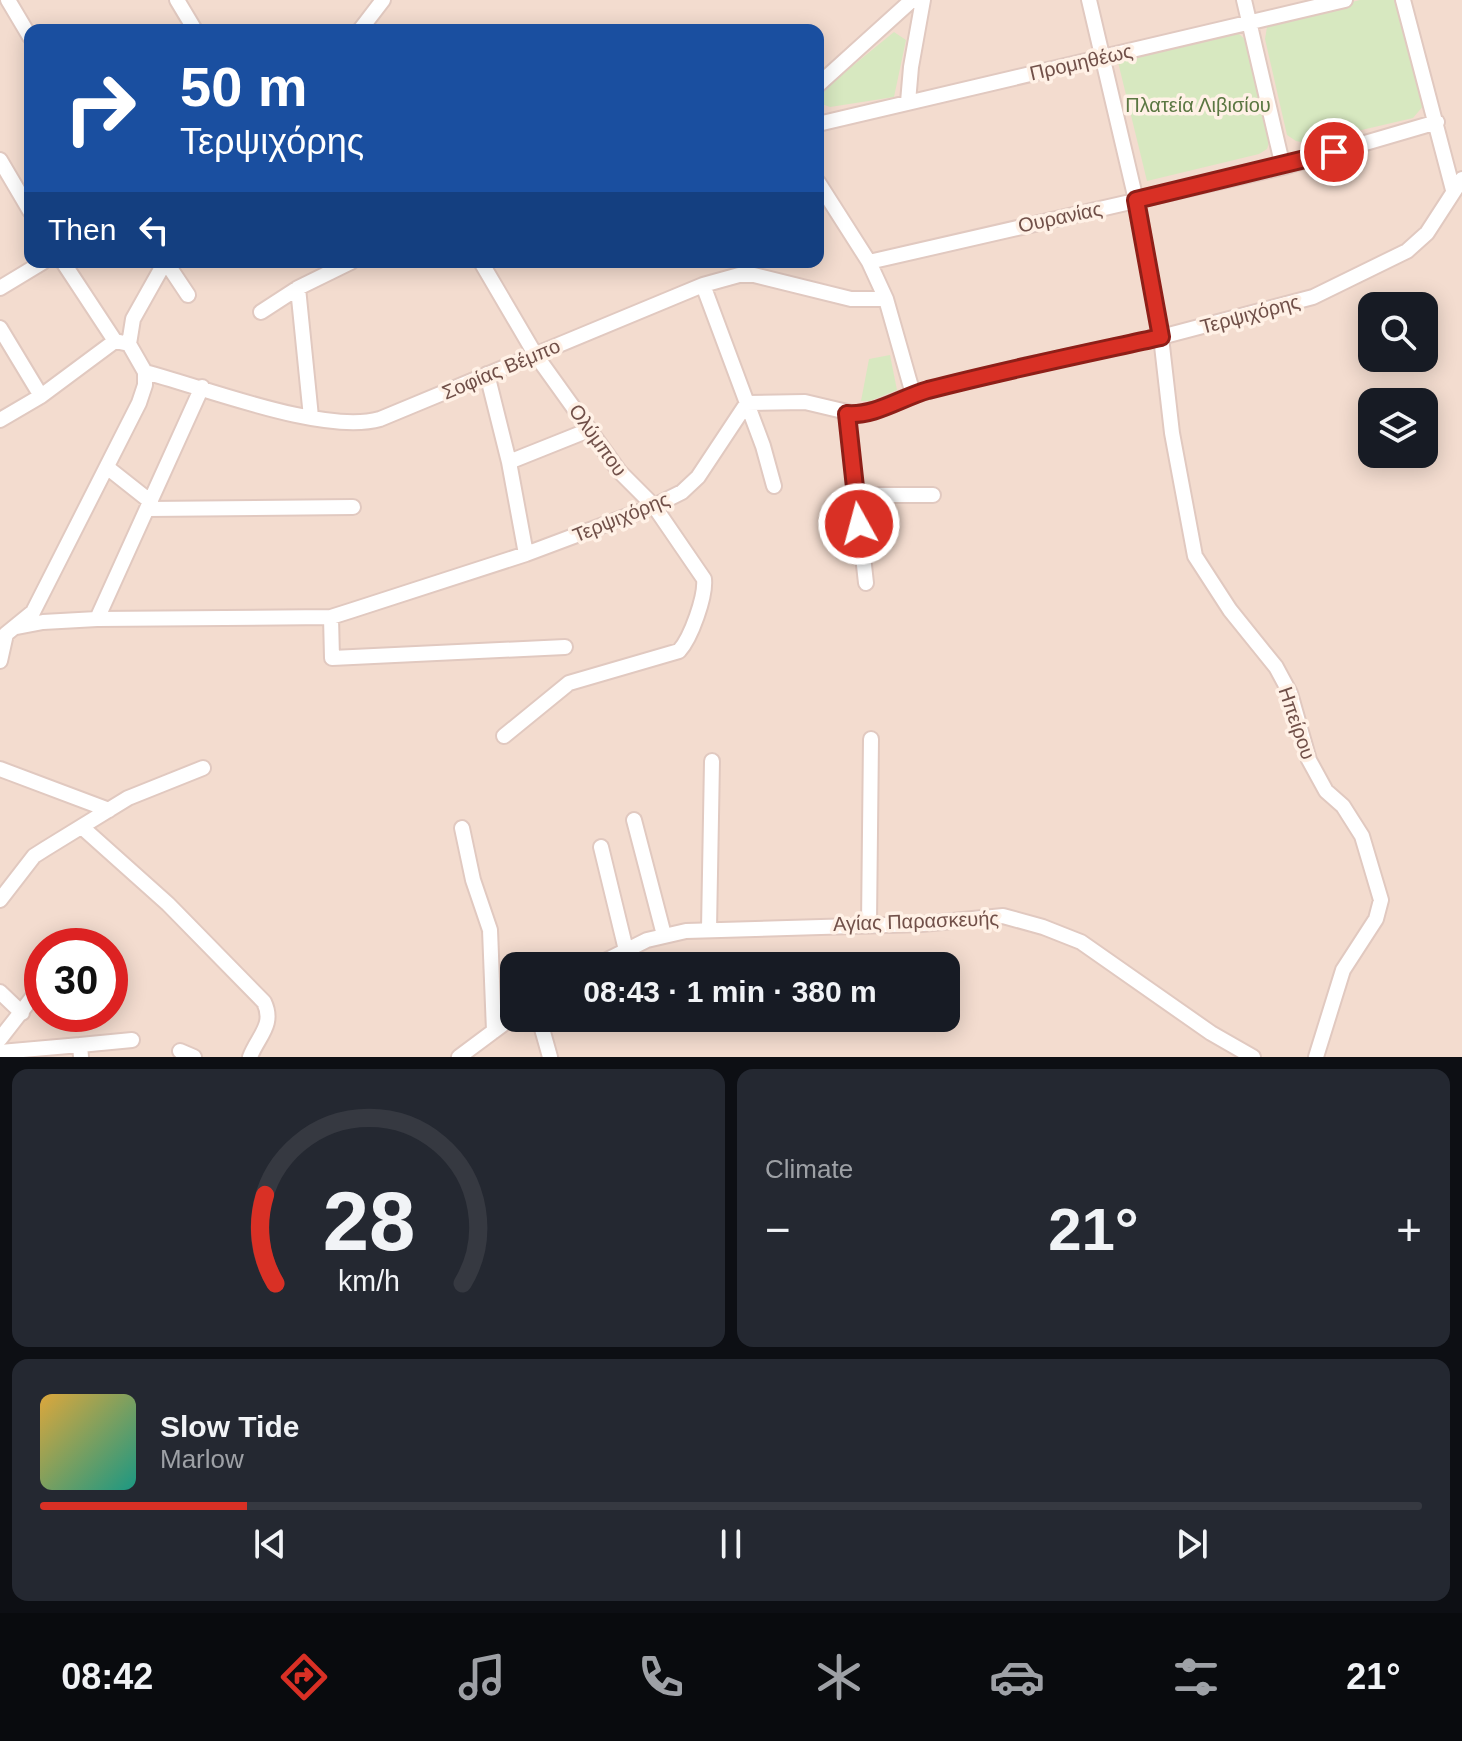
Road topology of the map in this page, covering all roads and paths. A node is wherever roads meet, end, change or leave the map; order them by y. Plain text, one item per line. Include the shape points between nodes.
1 (177, 0) edge
2 (383, 0) edge
3 (912, 0) edge
4 (923, 0) edge
5 (1089, 0) edge
6 (1244, 0) edge
7 (1345, 0) edge
8 (1403, 0) edge
9 (3, 2) edge
10 (191, 24) edge
11 (365, 24) edge
12 (1250, 24) junction
13 (24, 29) edge
14 (1102, 57) junction
15 (824, 80) edge
16 (908, 102) junction
17 (1437, 122) junction
18 (824, 123) edge
19 (0, 160) edge
20 (1283, 167) junction
21 (1457, 185) edge
22 (824, 192) edge
23 (1136, 200) junction
24 (24, 201) edge
25 (869, 262) junction
26 (33, 268) edge
27 (67, 268) edge
28 (163, 268) edge
29 (170, 268) edge
30 (339, 268) edge
31 (485, 268) edge
32 (703, 285) junction
33 (0, 288) edge
34 (298, 288) junction
35 (188, 295) dead end
36 (886, 299) junction
37 (261, 312) dead end
38 (0, 328) edge
39 (1161, 337) junction
40 (122, 342) junction
41 (535, 354) junction
42 (145, 372) junction
43 (487, 374) junction
44 (202, 387) junction
45 (913, 394) junction
46 (41, 396) junction
47 (747, 403) junction
48 (847, 414) junction
49 (311, 417) junction
50 (0, 420) edge
51 (589, 430) junction
52 (509, 462) junction
53 (108, 468) junction
54 (774, 486) dead end
55 (855, 495) junction
56 (933, 495) dead end
57 (150, 505) junction
58 (654, 506) junction
59 (353, 507) dead end
60 (526, 554) junction
61 (866, 583) dead end
62 (331, 617) junction
63 (97, 619) junction
64 (17, 627) junction
65 (565, 647) dead end
66 (0, 661) edge
67 (504, 736) dead end
68 (871, 739) dead end
69 (712, 761) dead end
70 (203, 768) dead end
71 (0, 769) edge
72 (109, 810) junction
73 (634, 820) dead end
74 (83, 828) junction
75 (462, 828) dead end
76 (601, 847) dead end
77 (0, 900) edge
78 (869, 924) junction
79 (709, 929) junction
80 (664, 935) junction
81 (626, 950) junction
82 (622, 952) edge
83 (0, 992) edge
84 (24, 1010) edge
85 (22, 1013) junction
86 (500, 1026) edge
87 (494, 1031) junction
88 (543, 1032) edge
89 (0, 1039) edge
90 (132, 1040) dead end
91 (80, 1051) edge
92 (0, 1052) edge
93 (250, 1057) edge
94 (459, 1057) edge
95 (550, 1057) edge
96 (1253, 1057) edge
97 (1316, 1057) edge

1 - 10 street
2 - 11 street
3 - 15 street
4 - 16 street
5 - 14 street, Ηπείρου
6 - 12 street
7 - 12 street, Προμηθέως
8 - 17 street
9 - 13 street
12 - 14 street, Προμηθέως
12 - 20 street
14 - 16 street, Προμηθέως
14 - 23 street, Ηπείρου
16 - 18 street, Προμηθέως
17 - 20 street, Ουρανίας
17 - 21 street
19 - 24 street
20 - 23 street, Ουρανίας
21 - 39 street, Τερψιχόρης via 1420,241 1341,285
22 - 25 street
23 - 25 street, Ουρανίας
23 - 39 street, Ηπείρου
25 - 36 street
26 - 33 street
27 - 40 street
28 - 40 street
29 - 35 street
30 - 34 street
31 - 41 street, Ολύμπου
32 - 36 street, Σοφίας Βέμπο via 754,275 851,299
32 - 41 street, Σοφίας Βέμπο
32 - 47 street
34 - 37 street
34 - 49 street
36 - 45 street
38 - 46 street
39 - 45 street, Τερψιχόρης
39 - 97 street, Ηπείρου via 1195,556 1276,667 1290,693 1309,760 1326,791 1354,822 1378,886 1379,912 1343,970
40 - 42 street
40 - 46 street
41 - 43 street, Σοφίας Βέμπο
41 - 51 street, Ολύμπου
42 - 44 street, Σοφίας Βέμπο
42 - 53 street via 143,393
43 - 49 street, Σοφίας Βέμπο via 371,422
43 - 52 street
44 - 49 street, Σοφίας Βέμπο
44 - 57 street
45 - 48 street, Τερψιχόρης via 874,412
46 - 50 street
47 - 48 street, Τερψιχόρης via 805,402
47 - 54 street
47 - 58 street, Τερψιχόρης via 692,484
48 - 55 street
51 - 52 street
51 - 58 street, Ολύμπου
52 - 60 street
53 - 57 street
53 - 64 street via 33,612
55 - 56 street
55 - 61 street
57 - 59 street
57 - 63 street
58 - 60 street, Τερψιχόρης
58 - 67 street, Ολύμπου via 704,579 704,593 684,646 561,687
60 - 62 street, Τερψιχόρης
62 - 63 street, Τερψιχόρης
62 - 65 street via 332,658
63 - 64 street, Τερψιχόρης
64 - 66 street via 6,634
68 - 78 street
69 - 79 street
70 - 72 street
71 - 72 street
72 - 74 street
73 - 80 street
74 - 77 street via 34,856
74 - 93 street via 168,904 264,1002 269,1012 266,1030
75 - 87 street via 490,930
76 - 81 street
78 - 79 street, Αγίας Παρασκευής
78 - 96 street, Αγίας Παρασκευής via 991,915 1043,927 1094,950
79 - 80 street, Αγίας Παρασκευής
80 - 81 street, Αγίας Παρασκευής
81 - 82 street, Αγίας Παρασκευής
83 - 85 street
84 - 85 street
85 - 89 street
86 - 87 street
87 - 94 street
88 - 95 street
90 - 91 street
91 - 92 street

